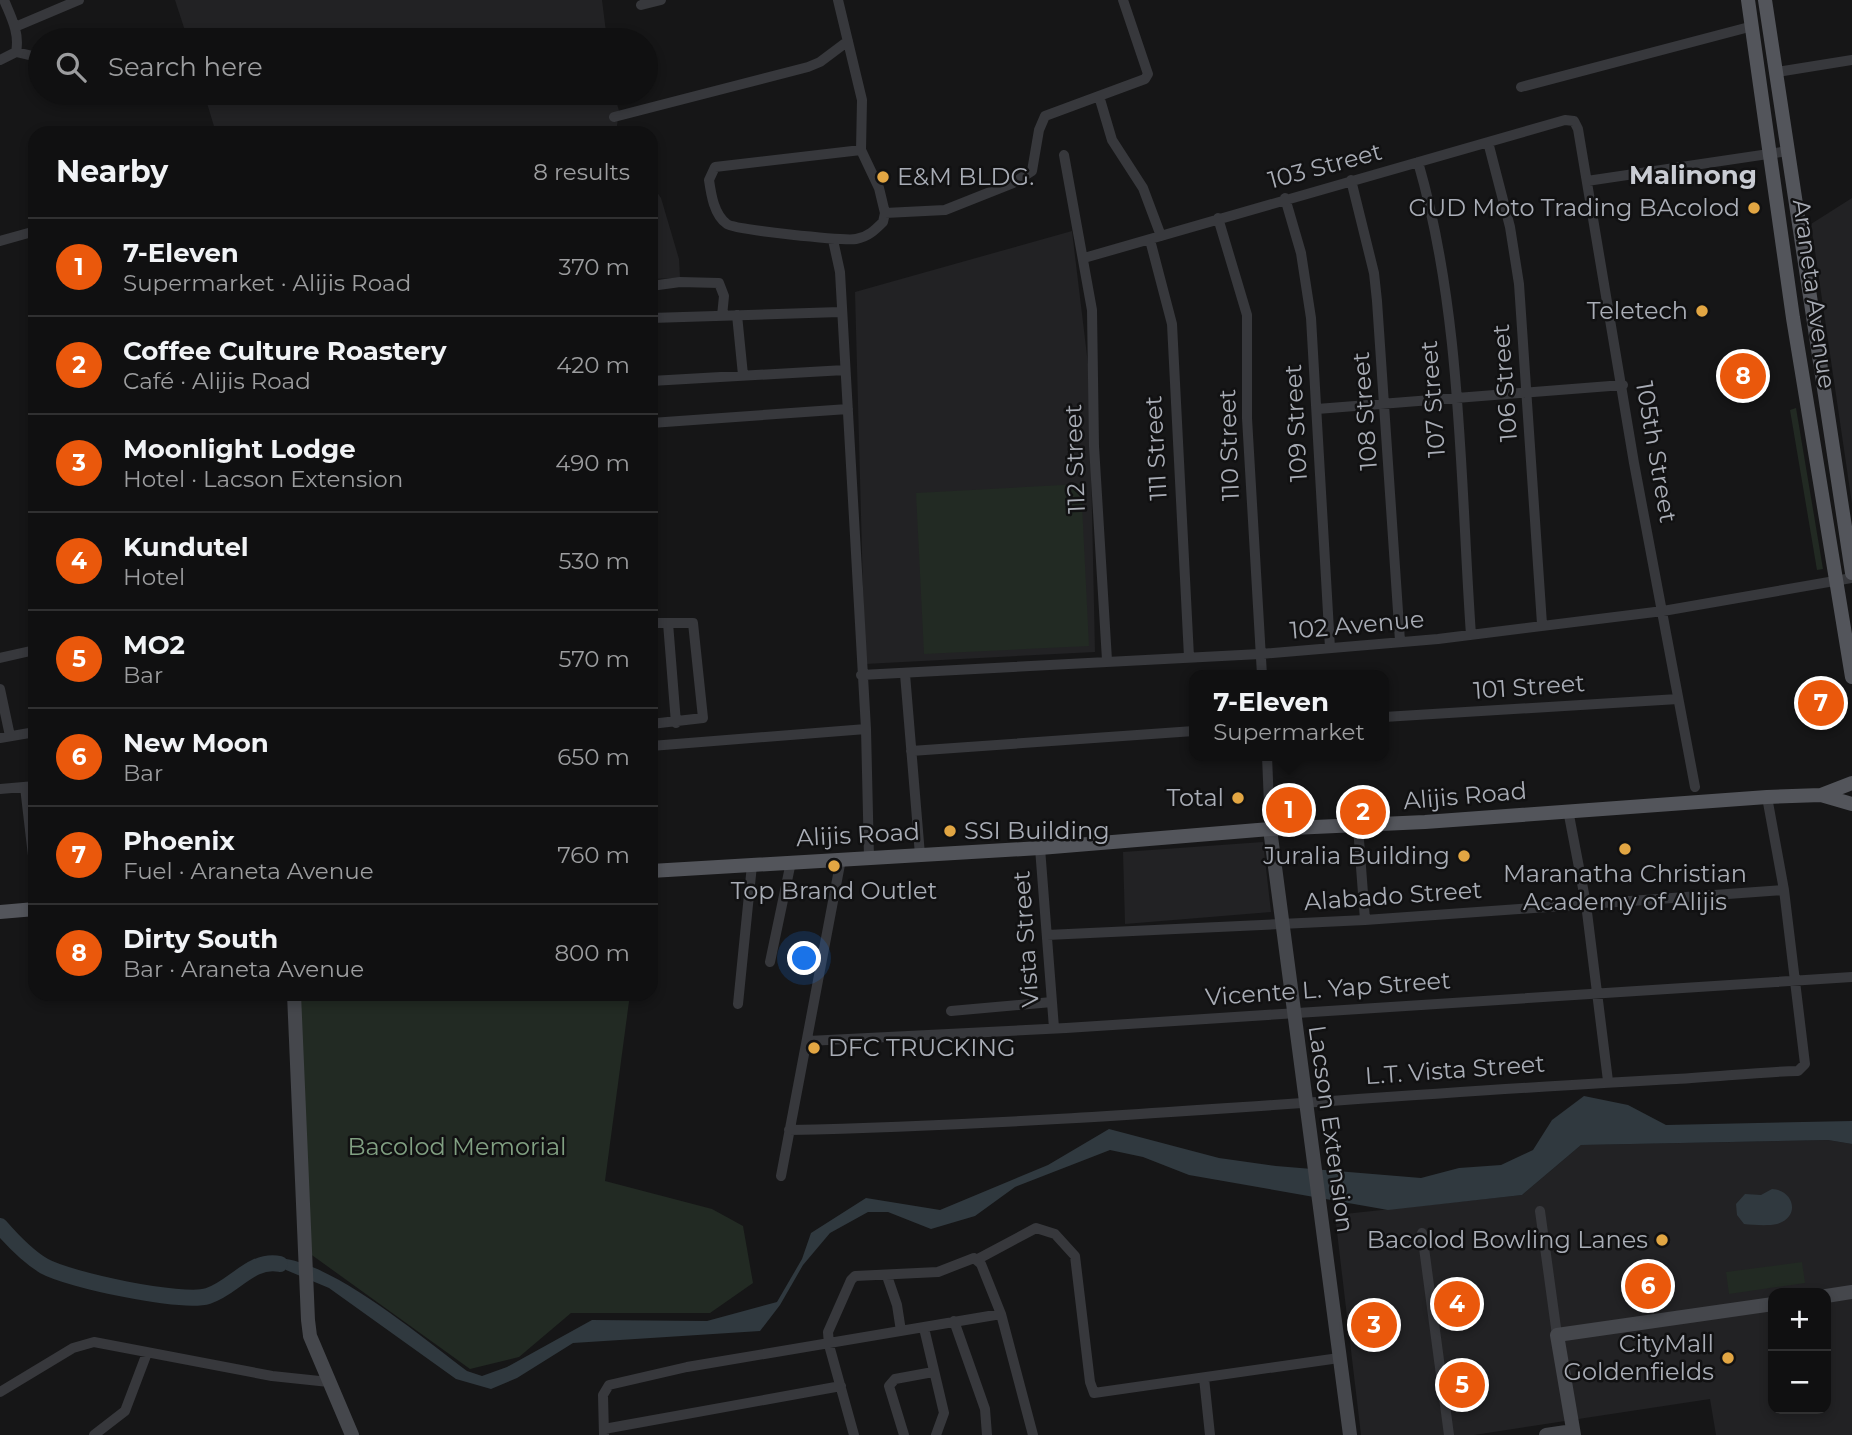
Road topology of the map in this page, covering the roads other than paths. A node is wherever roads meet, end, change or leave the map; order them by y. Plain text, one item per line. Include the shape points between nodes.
1 (4, 0) edge
2 (79, 0) edge
3 (661, 0) edge
4 (838, 0) edge
5 (1123, 0) edge
6 (1748, 0) edge
7 (1765, 0) edge
8 (641, 5) dead end
9 (1753, 26) junction
10 (15, 27) junction
11 (848, 41) junction
12 (16, 52) junction
13 (28, 56) edge
14 (0, 60) edge
15 (1852, 60) edge
16 (1777, 72) junction
17 (1521, 87) dead end
18 (1099, 96) junction
19 (614, 117) dead end
20 (1576, 124) joint
21 (1488, 142) junction
22 (861, 150) junction
23 (1787, 151) junction
24 (1770, 153) junction
25 (1064, 155) dead end
26 (1418, 162) junction
27 (1351, 180) junction
28 (1587, 181) junction
29 (1285, 198) junction
30 (885, 213) junction
31 (1219, 218) junction
32 (28, 233) edge
33 (1156, 238) junction
34 (833, 240) junction
35 (0, 241) edge
36 (1084, 258) junction
37 (658, 285) edge
38 (840, 312) junction
39 (737, 315) junction
40 (722, 316) junction
41 (658, 318) edge
42 (845, 369) junction
43 (743, 375) junction
44 (658, 381) edge
45 (1623, 385) junction
46 (1526, 394) junction
47 (1455, 399) junction
48 (1386, 403) junction
49 (848, 409) junction
50 (1317, 409) junction
51 (658, 423) edge
52 (1852, 575) edge
53 (1835, 580) junction
54 (1663, 611) junction
55 (668, 622) junction
56 (658, 623) edge
57 (1542, 624) junction
58 (1471, 635) junction
59 (1400, 642) junction
60 (1329, 648) junction
61 (28, 652) edge
62 (1260, 654) junction
63 (1189, 657) junction
64 (0, 658) edge
65 (1107, 660) junction
66 (1262, 670) edge
67 (905, 674) junction
68 (861, 675) junction
69 (1852, 677) edge
70 (0, 689) edge
71 (1678, 699) junction
72 (1389, 718) edge
73 (676, 723) junction
74 (658, 724) edge
75 (866, 729) junction
76 (1189, 731) edge
77 (28, 733) edge
78 (5, 737) edge
79 (658, 745) edge
80 (911, 751) junction
81 (1268, 761) edge
82 (1852, 783) edge
83 (28, 786) edge
84 (1695, 787) dead end
85 (0, 789) edge
86 (1821, 795) junction
87 (1767, 797) junction
88 (1852, 804) edge
89 (1568, 810) junction
90 (1358, 827) junction
91 (1270, 829) junction
92 (1040, 848) junction
93 (920, 855) junction
94 (869, 858) junction
95 (841, 859) junction
96 (791, 862) junction
97 (752, 865) junction
98 (658, 871) edge
99 (1784, 890) junction
100 (1586, 904) junction
101 (28, 910) edge
102 (0, 912) edge
103 (1365, 920) junction
104 (1282, 924) junction
105 (1047, 935) junction
106 (770, 962) dead end
107 (1852, 977) edge
108 (1795, 979) junction
109 (1595, 991) junction
110 (294, 1001) edge
111 (1052, 1002) junction
112 (738, 1004) dead end
113 (951, 1011) dead end
114 (1293, 1013) junction
115 (1054, 1028) junction
116 (808, 1041) junction
117 (1608, 1081) junction
118 (1304, 1101) junction
119 (789, 1130) junction
120 (781, 1176) dead end
121 (1540, 1211) dead end
122 (1422, 1233) dead end
123 (978, 1259) junction
124 (887, 1276) junction
125 (1852, 1292) edge
126 (1831, 1295) edge
127 (1768, 1305) edge
128 (1001, 1314) junction
129 (954, 1321) junction
130 (924, 1328) junction
131 (901, 1331) junction
132 (1557, 1335) junction
133 (829, 1345) junction
134 (147, 1353) junction
135 (1339, 1358) junction
136 (933, 1372) junction
137 (1203, 1378) junction
138 (329, 1382) junction
139 (841, 1386) junction
140 (0, 1392) edge
141 (604, 1432) edge
142 (1574, 1433) edge
143 (94, 1435) edge
144 (352, 1435) edge
145 (854, 1435) edge
146 (904, 1435) edge
147 (936, 1435) edge
148 (987, 1435) edge
149 (1033, 1435) edge
150 (1210, 1435) edge
151 (1350, 1435) edge
152 (1448, 1435) edge
153 (1546, 1435) edge

1 - 10 street
2 - 10 street
3 - 8 street
4 - 11 street
5 - 18 street via 1148,74
6 - 9 main road, Araneta Avenue
7 - 16 main road, Araneta Avenue
9 - 17 street
9 - 24 main road, Araneta Avenue
10 - 12 street
11 - 19 street via 808,67
11 - 22 street via 862,100
12 - 13 street
12 - 14 street
15 - 16 street
16 - 23 main road, Araneta Avenue
18 - 30 street via 1045,116 1032,170 1013,183 945,210
18 - 33 street, 111 Street via 1112,140 1143,188
20 - 21 street, 103 Street via 1565,120
20 - 28 street, 105th Street
21 - 26 street, 103 Street
21 - 46 street, 106 Street via 1515,252
22 - 30 street
22 - 34 street via 722,165 711,171 715,207 730,227
23 - 24 street
23 - 52 main road, Araneta Avenue
24 - 28 street
24 - 53 main road, Araneta Avenue
25 - 36 street, 112 Street
26 - 27 street, 103 Street
26 - 47 street, 107 Street via 1443,264
27 - 29 street, 103 Street
27 - 48 street, 108 Street via 1374,273
28 - 45 street, 105th Street
29 - 31 street, 103 Street
29 - 50 street, 109 Street via 1305,275
30 - 34 street via 883,222 863,237
31 - 33 street, 103 Street
31 - 62 street, 110 Street via 1247,315 1247,418
32 - 35 street
33 - 36 street, 103 Street
33 - 63 street, 111 Street via 1172,324
34 - 38 street via 840,272
36 - 65 street, 112 Street via 1093,310 1094,446
37 - 40 street via 719,283 724,296
38 - 39 street
38 - 42 street
39 - 40 street
39 - 43 street
40 - 41 street
42 - 43 street
42 - 49 street
43 - 44 street
45 - 46 street
45 - 54 street, 105th Street
46 - 47 street
46 - 57 street, 106 Street
47 - 48 street
47 - 58 street, 107 Street
48 - 50 street
48 - 59 street, 108 Street
49 - 51 street
49 - 68 street
50 - 60 street, 109 Street
52 - 53 street, 102 Avenue
53 - 54 street, 102 Avenue
53 - 69 main road, Araneta Avenue
54 - 57 street, 102 Avenue
54 - 71 street, 105th Street
55 - 56 street
55 - 73 street
55 - 73 street via 693,623 702,714 700,720
57 - 58 street, 102 Avenue
58 - 59 street, 102 Avenue
59 - 60 street, 102 Avenue
60 - 62 street, 102 Avenue
61 - 64 street
62 - 63 street, 102 Avenue
62 - 66 street, 110 Street
63 - 65 street, 102 Avenue
65 - 67 street, 102 Avenue
67 - 68 street, 102 Avenue
67 - 80 street
68 - 75 street
70 - 78 street
71 - 72 street, 101 Street
71 - 84 street, 105th Street
73 - 74 street
75 - 79 street
75 - 94 street
76 - 80 street
77 - 78 street
80 - 93 street
81 - 91 street
82 - 86 main road, Alijis Road
83 - 85 street
86 - 87 main road, Alijis Road
86 - 88 main road, Alijis Road
87 - 89 main road, Alijis Road
87 - 99 street
89 - 90 main road, Alijis Road
89 - 100 street
90 - 91 main road, Alijis Road
90 - 103 street
91 - 92 main road, Alijis Road
91 - 104 street, Lacson Extension
92 - 93 main road, Alijis Road
92 - 105 street, Vista Street
93 - 94 main road, Alijis Road
94 - 95 main road, Alijis Road
95 - 96 main road, Alijis Road
95 - 116 street
96 - 97 main road, Alijis Road
96 - 106 street
97 - 98 main road, Alijis Road
97 - 112 street
99 - 100 street, Alabado Street
99 - 108 street
100 - 103 street, Alabado Street
100 - 109 street
101 - 102 main road
103 - 104 street, Alabado Street
104 - 105 street, Alabado Street
104 - 114 street, Lacson Extension
105 - 111 street, Vista Street
107 - 108 street, Vicente L. Yap Street
108 - 109 street, Vicente L. Yap Street
108 - 117 street, L.T. Vista Street via 1802,1069
109 - 114 street, Vicente L. Yap Street
109 - 117 street
110 - 138 street via 305,1297 310,1336
111 - 113 street
111 - 115 street, Vista Street
114 - 115 street, Vicente L. Yap Street
114 - 118 street, Lacson Extension
115 - 116 street, Vicente L. Yap Street
116 - 119 street
117 - 118 street, L.T. Vista Street
118 - 119 street, L.T. Vista Street via 933,1127
118 - 135 street, Lacson Extension
119 - 120 street
121 - 132 street
122 - 152 street
123 - 124 street via 938,1272
123 - 128 street
123 - 137 street via 1036,1228 1055,1234 1075,1256 1094,1393
124 - 131 street
124 - 133 street via 850,1280 828,1332
125 - 126 street
127 - 132 street
128 - 129 street
128 - 149 street
129 - 130 street
129 - 148 street via 985,1409
130 - 131 street
130 - 136 street
131 - 133 street
132 - 142 street
133 - 139 street
133 - 141 street via 687,1367 610,1385 603,1395
134 - 138 street
134 - 140 street via 84,1343
134 - 143 street via 125,1412
135 - 137 street
135 - 151 street, Lacson Extension
136 - 146 street via 895,1379 889,1386
136 - 147 street via 944,1413
137 - 150 street
138 - 144 street
139 - 141 street
139 - 145 street
142 - 153 street

